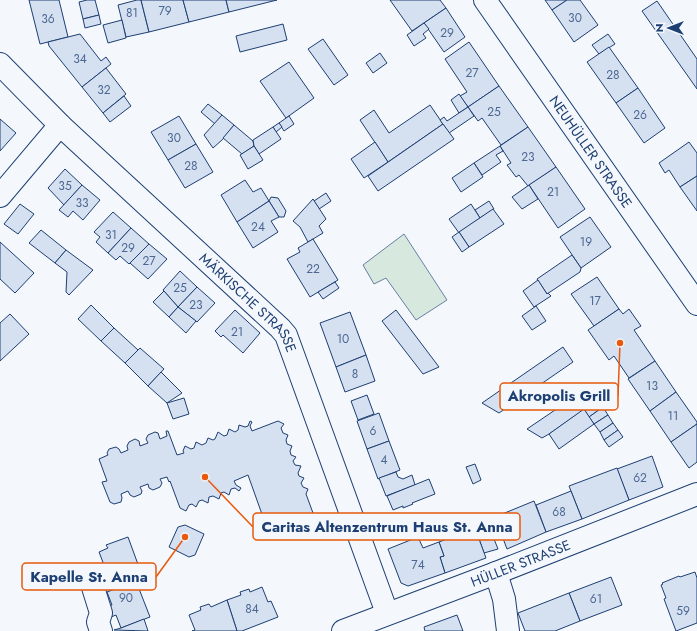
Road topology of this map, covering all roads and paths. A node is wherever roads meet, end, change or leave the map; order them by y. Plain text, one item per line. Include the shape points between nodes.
1 (486, 0) edge
2 (0, 64) edge
3 (60, 125) junction
4 (0, 196) edge
5 (697, 304) edge
6 (697, 494) edge
7 (496, 573) junction
8 (91, 580) dead end
9 (387, 613) junction
10 (101, 631) edge
11 (343, 631) edge
12 (508, 631) edge

1 - 5 street, NEUHÜLLER STRASSE
2 - 3 street, MÄRKISCHE STRASSE
3 - 4 street
3 - 9 street, MÄRKISCHE STRASSE via 286,335
6 - 7 street, HÜLLER STRASSE
7 - 9 street, HÜLLER STRASSE
7 - 12 street via 504,599
8 - 10 street via 102,612 98,622
9 - 11 street, HÜLLER STRASSE

